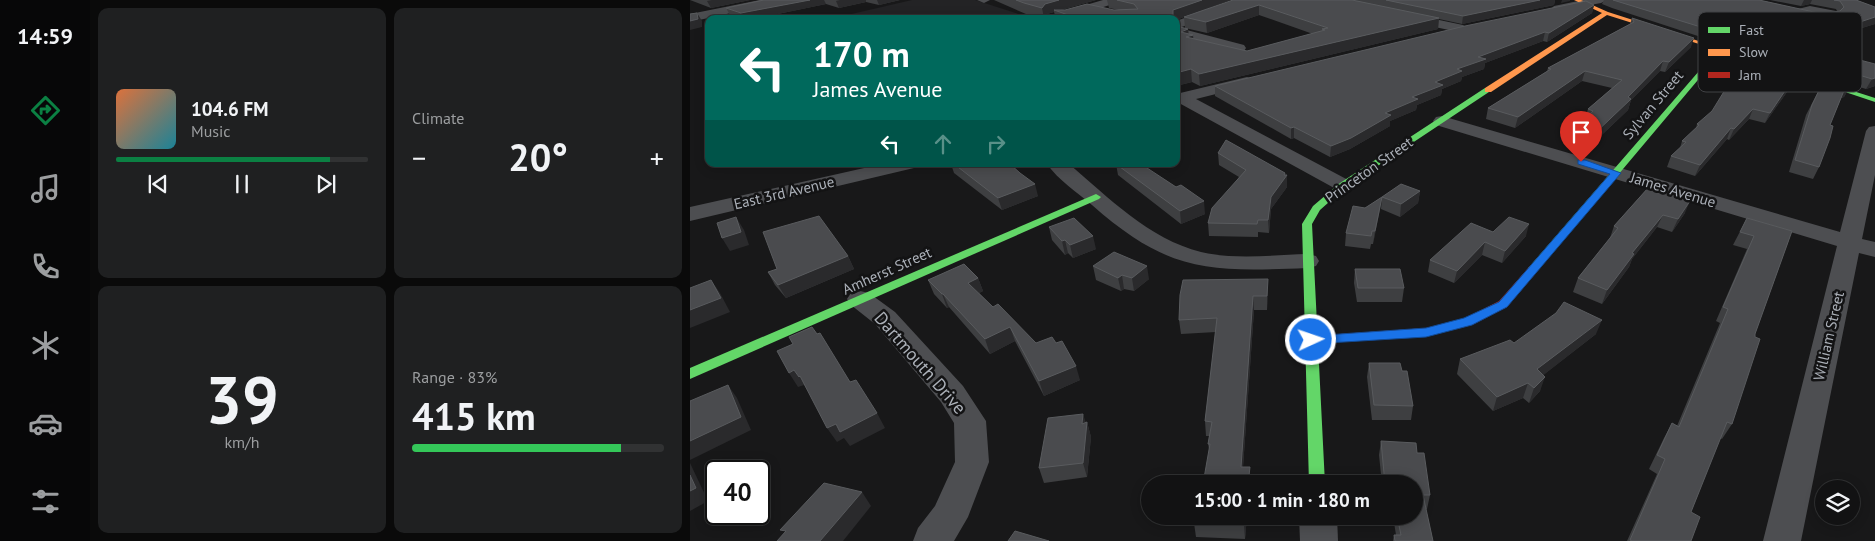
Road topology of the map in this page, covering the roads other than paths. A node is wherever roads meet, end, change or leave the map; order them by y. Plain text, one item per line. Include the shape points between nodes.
1 (776, 0) edge
2 (1115, 0) edge
3 (1246, 0) edge
4 (1579, 1) edge
5 (1603, 6) edge
6 (1089, 8) junction
7 (1540, 12) edge
8 (1114, 14) edge
9 (1065, 15) edge
10 (1398, 15) edge
11 (691, 16) edge
12 (1180, 24) edge
13 (1180, 31) edge
14 (1434, 36) edge
15 (1698, 41) edge
16 (1239, 48) edge
17 (1698, 75) edge
18 (1263, 78) edge
19 (1851, 92) edge
20 (1180, 98) edge
21 (1180, 99) edge
22 (1875, 100) edge
23 (1442, 121) junction
24 (1875, 131) edge
25 (894, 167) edge
26 (1061, 167) edge
27 (1616, 173) junction
28 (1343, 185) junction
29 (1096, 197) junction
30 (690, 214) edge
31 (1863, 247) edge
32 (1306, 261) junction
33 (860, 299) junction
34 (1311, 340) junction
35 (690, 374) edge
36 (1317, 475) edge
37 (1318, 525) edge
38 (932, 541) edge
39 (1319, 541) edge
40 (1782, 541) edge

1 - 11 street
2 - 6 street
3 - 12 street
4 - 5 street
4 - 7 street
5 - 15 street
5 - 23 street, Princeton Street
6 - 8 street
6 - 9 street
10 - 14 street via 1468,28
13 - 16 street
17 - 27 street, Sylvan Street
18 - 20 street
19 - 22 street
21 - 28 street
23 - 27 street, James Avenue
23 - 28 street, Princeton Street
24 - 31 street, William Street
25 - 30 street, East 3rd Avenue
26 - 29 street
27 - 31 street, James Avenue
27 - 34 street, Sylvan Street via 1503,304 1468,322 1426,332
28 - 32 street, Princeton Street via 1316,208 1307,224
29 - 32 street via 1159,244 1199,259
29 - 33 street, Amherst Street
31 - 40 street, William Street
32 - 34 street, Princeton Street
33 - 35 street, Amherst Street
33 - 38 street, Dartmouth Drive via 885,318 952,394 970,421 972,462 949,518
34 - 36 street, Princeton Street
37 - 39 street

